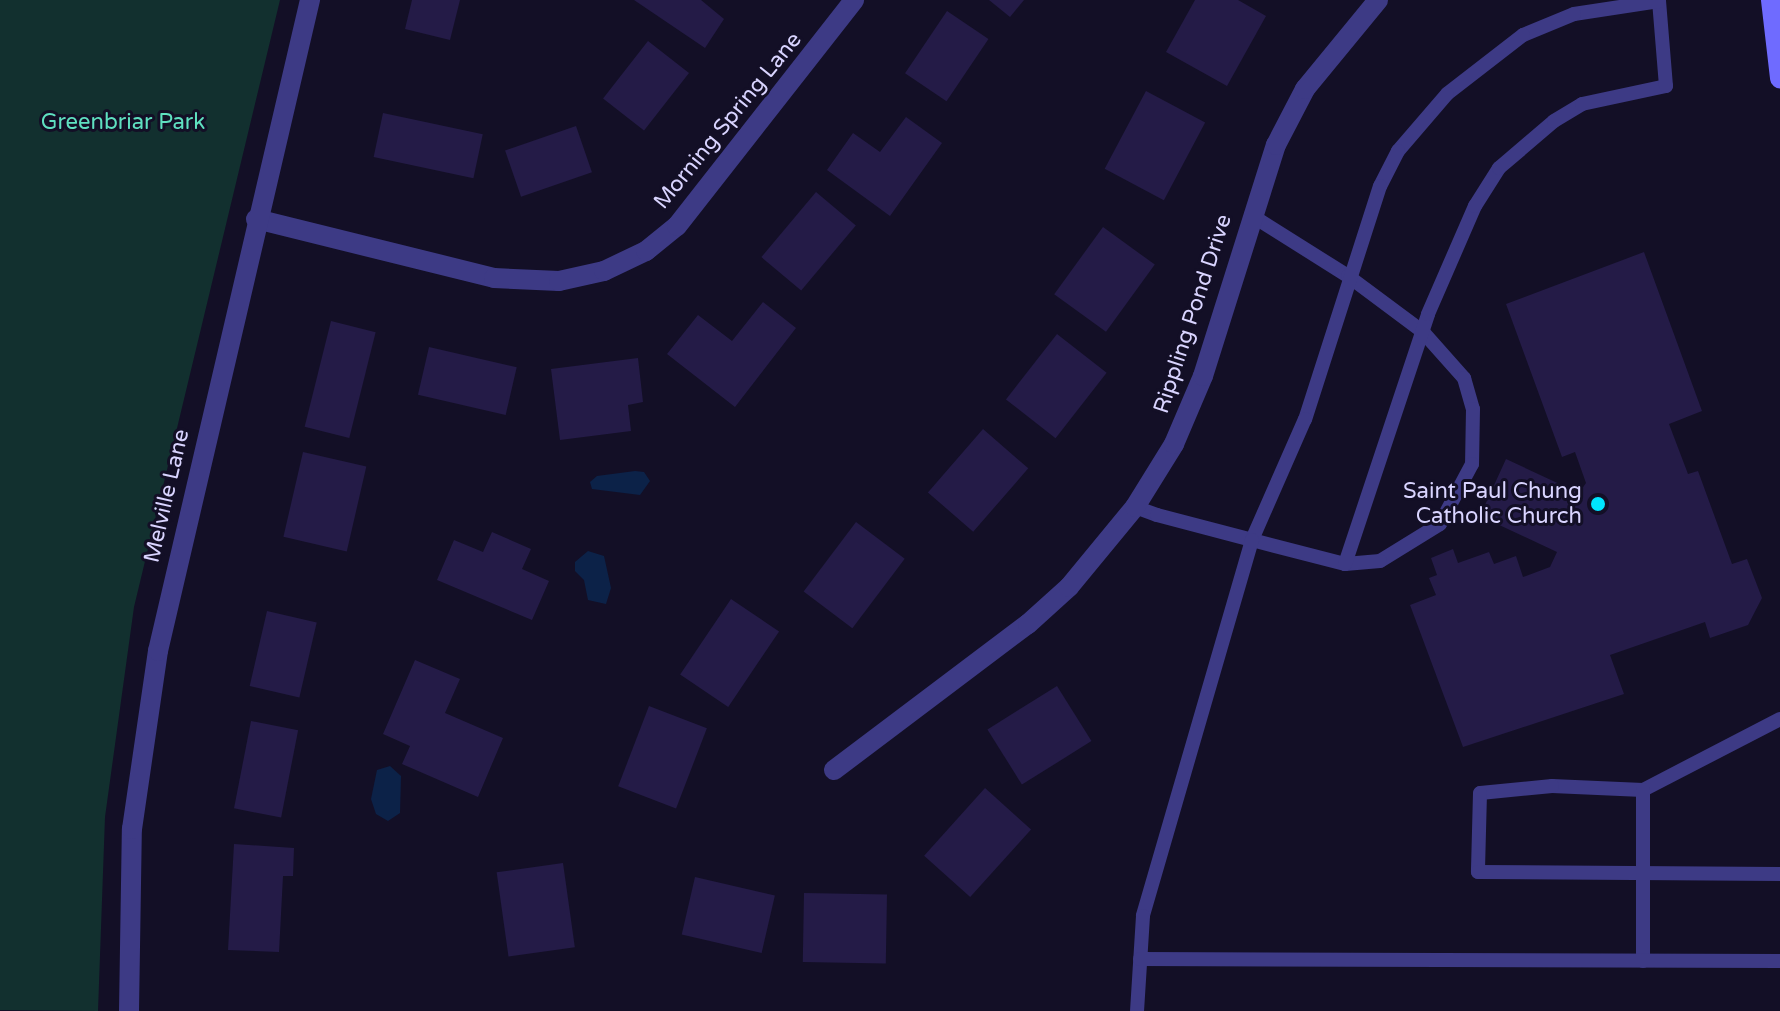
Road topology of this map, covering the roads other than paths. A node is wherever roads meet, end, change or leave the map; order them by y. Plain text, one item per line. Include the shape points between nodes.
1 (310, 0) edge
2 (854, 0) edge
3 (1378, 0) edge
4 (1771, 0) edge
5 (1780, 78) edge
6 (1251, 215) junction
7 (256, 219) junction
8 (1348, 276) junction
9 (1423, 332) junction
10 (1135, 507) junction
11 (1252, 540) junction
12 (1345, 564) junction
13 (1780, 719) edge
14 (834, 770) dead end
15 (1643, 790) junction
16 (1643, 873) junction
17 (1780, 874) edge
18 (1140, 959) junction
19 (1643, 961) junction
20 (1780, 961) edge
21 (129, 1011) edge
22 (1137, 1011) edge

1 - 7 street, Melville Lane
2 - 7 street, Morning Spring Lane via 677,226 646,251 604,271 559,281 494,278
3 - 6 street, Rippling Pond Drive via 1305,89 1276,145
4 - 5 main road
6 - 8 lane
6 - 10 street, Rippling Pond Drive via 1198,389 1174,444
7 - 21 street, Melville Lane via 155,666 132,829
8 - 9 lane
8 - 9 lane via 1398,151 1475,68 1523,35 1574,14 1659,1 1666,86 1582,104 1527,141 1499,168 1456,246
8 - 11 lane via 1305,419
9 - 12 lane
9 - 12 lane via 1464,378 1473,409 1472,464 1440,524 1380,561
10 - 11 lane
10 - 14 street, Rippling Pond Drive via 1069,587 1028,624
11 - 12 lane
11 - 18 lane via 1143,916
13 - 15 lane
15 - 16 lane
15 - 16 lane via 1552,786 1480,793 1478,872
16 - 17 lane
16 - 19 lane
18 - 19 lane
18 - 22 lane
19 - 20 lane

